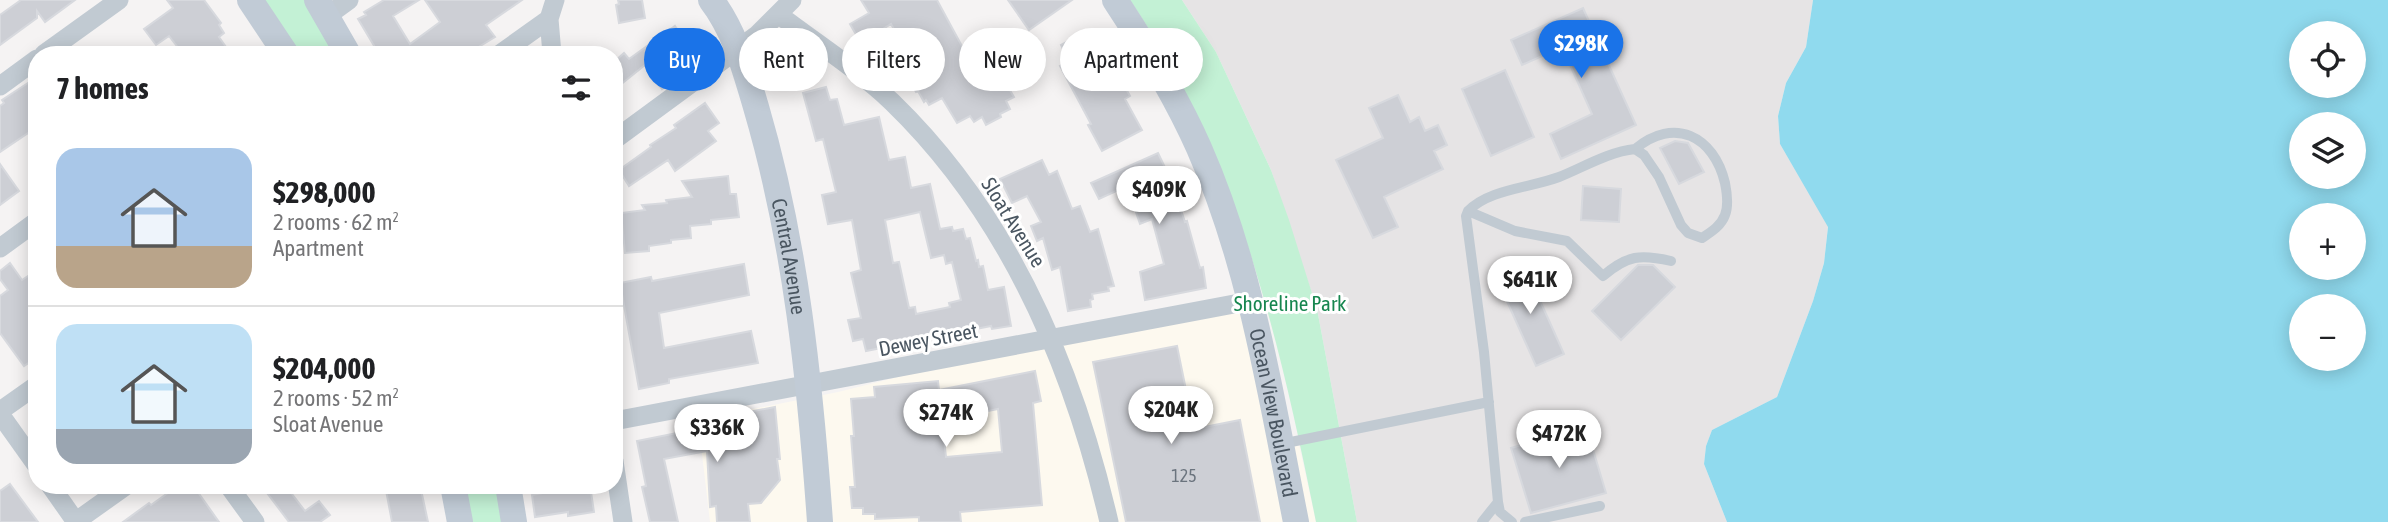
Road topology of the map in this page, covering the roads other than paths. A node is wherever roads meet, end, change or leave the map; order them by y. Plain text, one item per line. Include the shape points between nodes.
1 (119, 0) edge
2 (250, 0) edge
3 (349, 0) edge
4 (711, 0) edge
5 (1115, 0) edge
6 (785, 7) edge
7 (322, 8) edge
8 (552, 10) edge
9 (55, 46) edge
10 (276, 46) edge
11 (343, 46) edge
12 (509, 46) edge
13 (552, 46) edge
14 (738, 50) junction
15 (28, 66) edge
16 (0, 86) edge
17 (623, 133) edge
18 (1635, 149) junction
19 (1468, 211) junction
20 (28, 228) edge
21 (0, 248) edge
22 (1671, 261) dead end
23 (1250, 301) junction
24 (1051, 340) junction
25 (810, 385) junction
26 (28, 392) edge
27 (1489, 401) junction
28 (0, 413) edge
29 (623, 419) edge
30 (1280, 444) junction
31 (28, 453) edge
32 (56, 494) edge
33 (114, 494) edge
34 (235, 494) edge
35 (455, 494) edge
36 (509, 494) edge
37 (619, 494) edge
38 (1498, 502) junction
39 (1600, 506) dead end
40 (75, 522) edge
41 (255, 522) edge
42 (460, 522) edge
43 (514, 522) edge
44 (623, 522) edge
45 (820, 522) edge
46 (1109, 522) edge
47 (1296, 522) edge
48 (1482, 522) edge
49 (1512, 522) edge
50 (1525, 522) edge

1 - 9 street
2 - 10 main road
3 - 7 street
4 - 14 main road, Central Avenue
5 - 23 main road, Ocean View Boulevard via 1164,79 1198,147
6 - 14 street
6 - 24 street, Sloat Avenue via 891,102 950,166 1013,260
7 - 11 main road
8 - 12 street
8 - 13 street
14 - 17 street
14 - 25 main road, Central Avenue via 781,207
15 - 16 street
18 - 18 lane via 1660,134 1685,133 1702,141 1723,173 1728,196 1720,225 1702,238 1688,233 1651,164
18 - 19 lane via 1491,197
19 - 22 lane via 1515,231 1567,241 1603,275 1633,257
19 - 27 lane
20 - 21 street
23 - 24 street, Dewey Street
23 - 30 main road, Ocean View Boulevard
24 - 25 street, Dewey Street
24 - 46 street, Sloat Avenue
25 - 29 street, Dewey Street
25 - 45 main road, Central Avenue
26 - 28 street
27 - 30 lane
27 - 38 lane
28 - 31 street
30 - 47 main road, Ocean View Boulevard
32 - 40 street
33 - 40 street
34 - 41 street
35 - 42 main road
36 - 43 main road
37 - 44 street
38 - 48 lane
38 - 49 lane via 1500,512
39 - 50 lane

